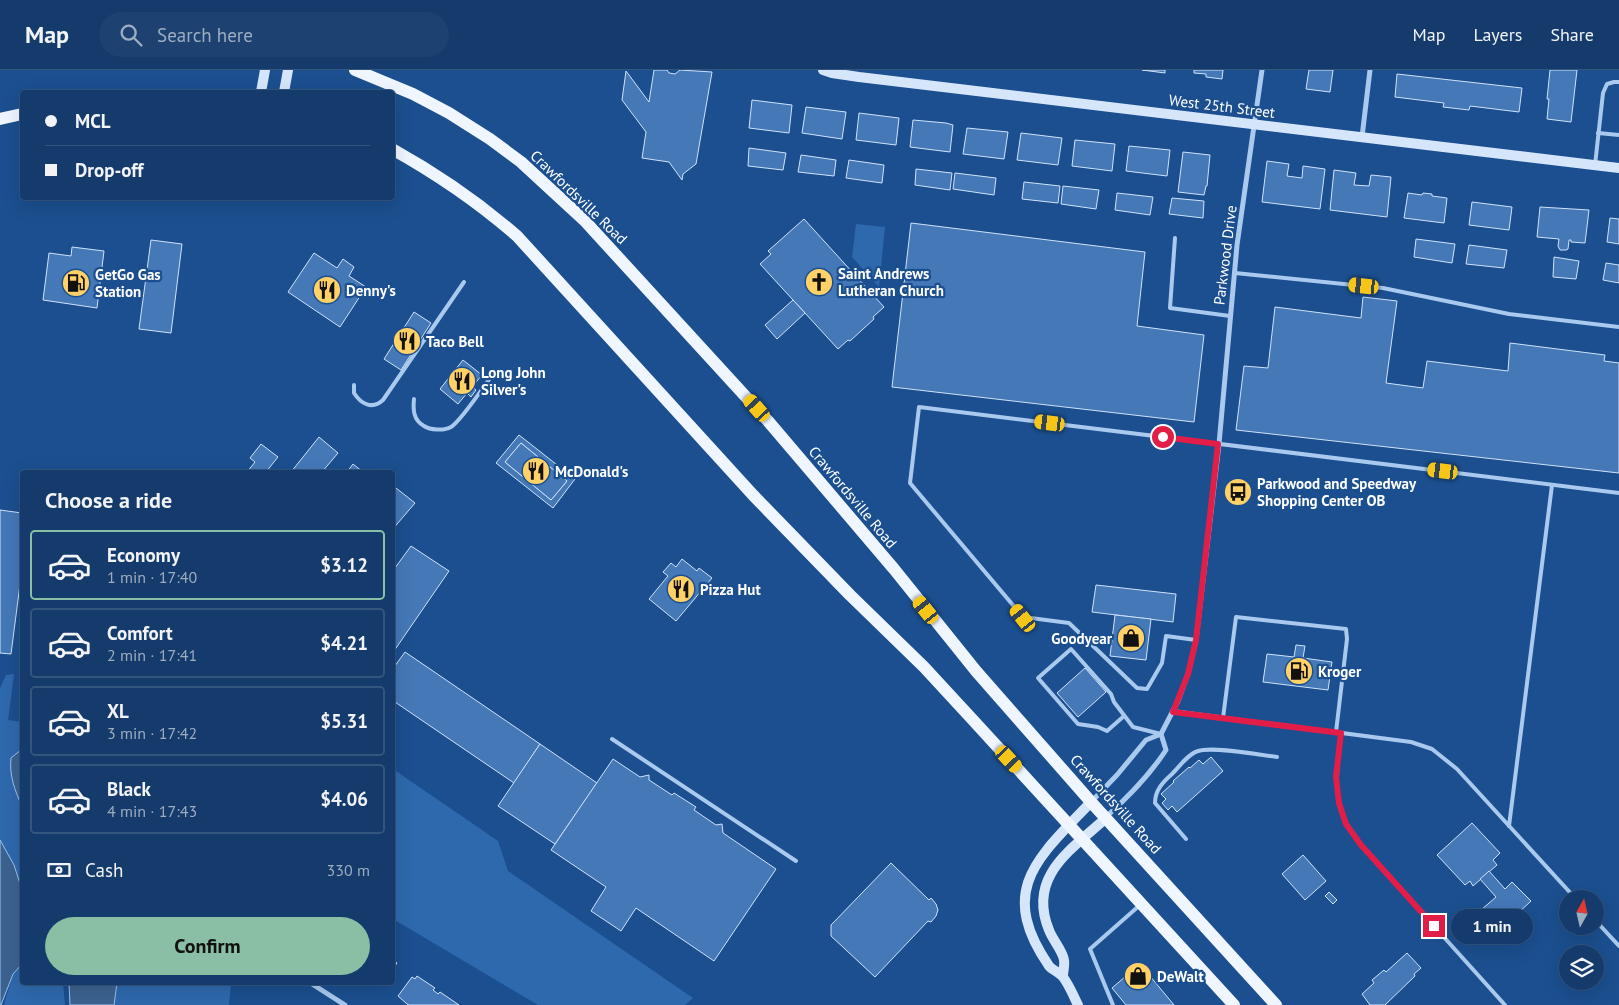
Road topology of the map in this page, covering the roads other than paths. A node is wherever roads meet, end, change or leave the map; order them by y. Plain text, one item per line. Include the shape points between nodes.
1 (265, 70) edge
2 (288, 70) edge
3 (356, 70) edge
4 (823, 70) edge
5 (1262, 70) edge
6 (1370, 70) edge
7 (1619, 82) edge
8 (261, 90) edge
9 (284, 90) edge
10 (20, 114) edge
11 (0, 119) edge
12 (1255, 125) junction
13 (1598, 133) junction
14 (1619, 135) edge
15 (1362, 137) junction
16 (395, 151) edge
17 (1595, 165) junction
18 (1619, 168) edge
19 (1176, 238) dead end
20 (1235, 273) junction
21 (464, 282) dead end
22 (1230, 316) junction
23 (1619, 327) edge
24 (495, 371) dead end
25 (354, 385) dead end
26 (414, 398) dead end
27 (1218, 444) junction
28 (1552, 485) junction
29 (1619, 493) edge
30 (1196, 640) junction
31 (1173, 712) junction
32 (1124, 716) junction
33 (1223, 718) junction
34 (1339, 732) junction
35 (1161, 734) junction
36 (612, 739) dead end
37 (1277, 757) dead end
38 (1091, 802) junction
39 (1106, 818) junction
40 (1070, 824) junction
41 (1509, 826) junction
42 (1082, 839) junction
43 (1186, 840) dead end
44 (796, 861) dead end
45 (1568, 890) edge
46 (1141, 903) junction
47 (1604, 930) edge
48 (1619, 946) edge
49 (1062, 976) junction
50 (314, 985) edge
51 (345, 1005) edge
52 (1078, 1005) edge
53 (1113, 1005) edge
54 (1234, 1005) edge
55 (1276, 1005) edge
56 (1505, 1005) edge

1 - 8 street
2 - 9 street
3 - 38 main road, Crawfordsville Road via 413,94 490,139 521,162 584,220 768,420 976,671
4 - 12 street, West 25th Street
5 - 12 street, Parkwood Drive
6 - 15 street
7 - 13 lane via 1607,84 1603,93
10 - 11 main road
12 - 15 street, West 25th Street
12 - 20 street, Parkwood Drive
13 - 14 lane
13 - 17 lane
15 - 17 street, West 25th Street
16 - 40 main road via 452,184 517,236 753,495 924,667
17 - 18 street, West 25th Street
19 - 22 lane via 1170,308
20 - 22 street, Parkwood Drive
20 - 23 lane via 1383,288 1509,314
21 - 25 lane via 383,400 373,406 367,405 354,393
22 - 27 street, Parkwood Drive
24 - 26 lane via 459,418 445,429 423,426 416,420
27 - 28 lane
27 - 30 street, Parkwood Drive
27 - 30 lane via 919,407 910,483 1023,618 1069,623 1137,688 1147,689 1162,663 1166,636
28 - 29 lane
28 - 41 lane
30 - 31 street, Parkwood Drive via 1188,674
31 - 33 lane
31 - 35 street, Parkwood Drive
32 - 32 lane via 1111,694 1071,649 1038,678 1078,724 1107,731
32 - 35 lane via 1133,727
33 - 34 lane
33 - 34 lane via 1236,617 1346,629
34 - 41 lane via 1411,742 1432,749 1458,770
34 - 56 lane via 1336,777 1346,824 1361,845
35 - 38 street via 1146,740
35 - 39 street via 1166,750 1135,790
36 - 44 lane
37 - 43 lane via 1209,749 1187,758 1162,783 1155,797 1155,803
38 - 39 main road, Crawfordsville Road
38 - 40 street
39 - 42 street
39 - 55 main road, Crawfordsville Road
40 - 42 main road
40 - 49 street via 1035,865 1024,899 1028,925 1034,938 1050,968
41 - 45 lane
42 - 46 main road
42 - 49 street via 1051,871 1042,898 1046,922 1064,960
46 - 53 lane via 1090,949
46 - 54 main road
47 - 48 lane
49 - 52 street
50 - 51 street

